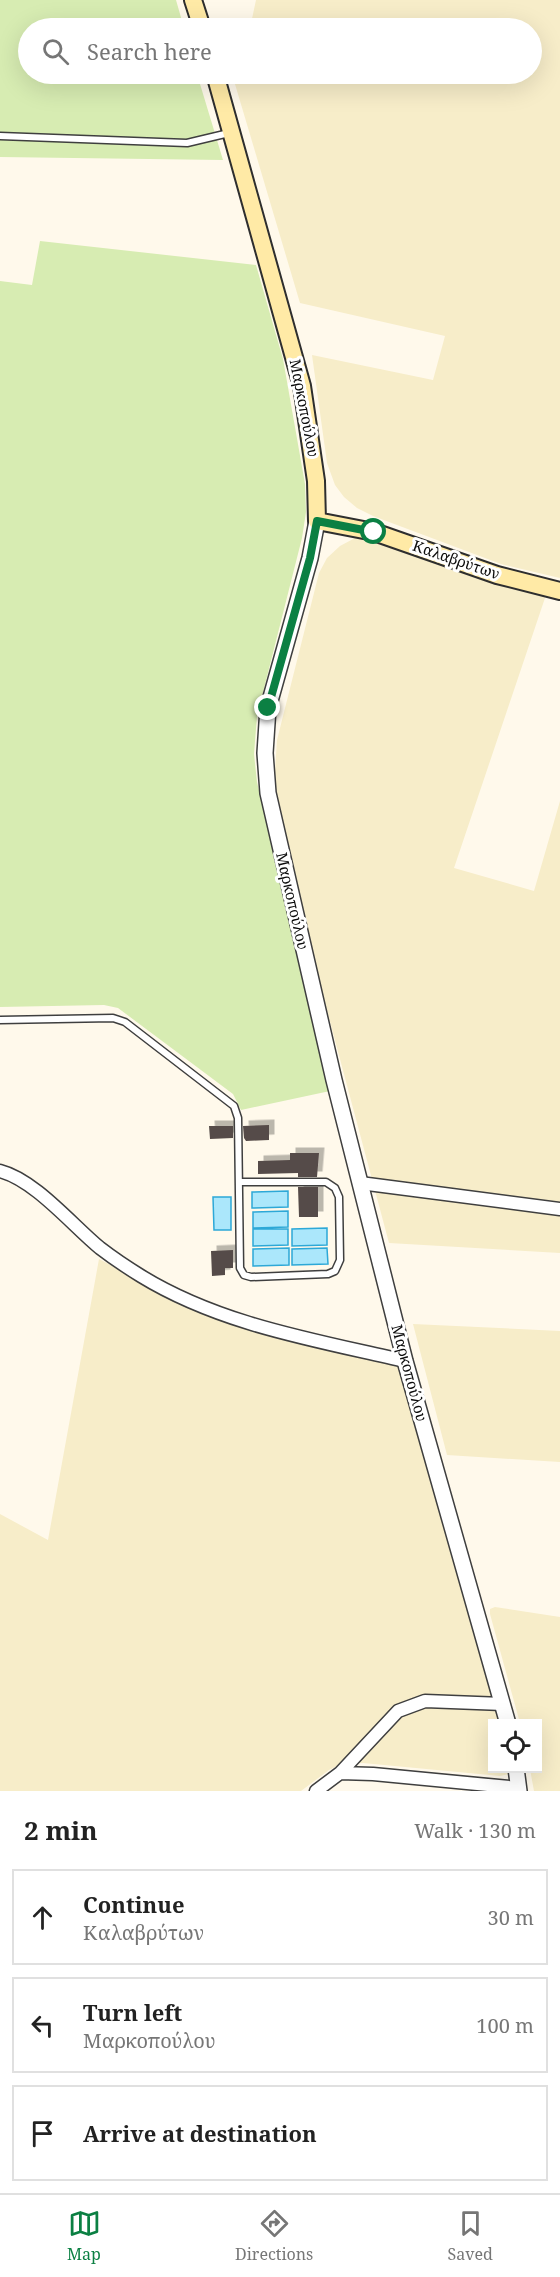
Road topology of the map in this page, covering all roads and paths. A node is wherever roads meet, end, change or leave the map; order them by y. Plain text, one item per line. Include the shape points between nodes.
1 (193, 0) edge
2 (199, 18) edge
3 (218, 84) edge
4 (233, 132) junction
5 (0, 136) edge
6 (317, 521) junction
7 (560, 591) edge
8 (0, 1020) edge
9 (0, 1171) edge
10 (240, 1182) junction
11 (360, 1183) junction
12 (560, 1209) edge
13 (405, 1360) junction
14 (504, 1704) junction
15 (507, 1719) edge
16 (340, 1773) junction
17 (517, 1773) edge
18 (519, 1790) edge
19 (316, 1791) edge

1 - 2 main road
3 - 4 main road, Μαρκοπούλου
4 - 5 lane via 187,143
4 - 6 main road, Μαρκοπούλου via 302,386 316,481
6 - 7 main road, Καλαβρύτων via 374,532 497,575
6 - 11 street, Μαρκοπούλου via 268,708 266,763 270,805
8 - 10 lane via 113,1018 124,1022 234,1106 238,1118
9 - 13 street via 39,1192 101,1249 142,1277 207,1310 276,1331
10 - 10 lane via 240,1268 244,1275 335,1271 340,1260 339,1197 335,1188 326,1182
11 - 12 street
11 - 13 street, Μαρκοπούλου
13 - 14 street, Μαρκοπούλου
14 - 15 street, Μαρκοπούλου
14 - 16 street via 425,1701 398,1711
16 - 18 street
16 - 19 street
17 - 18 street

